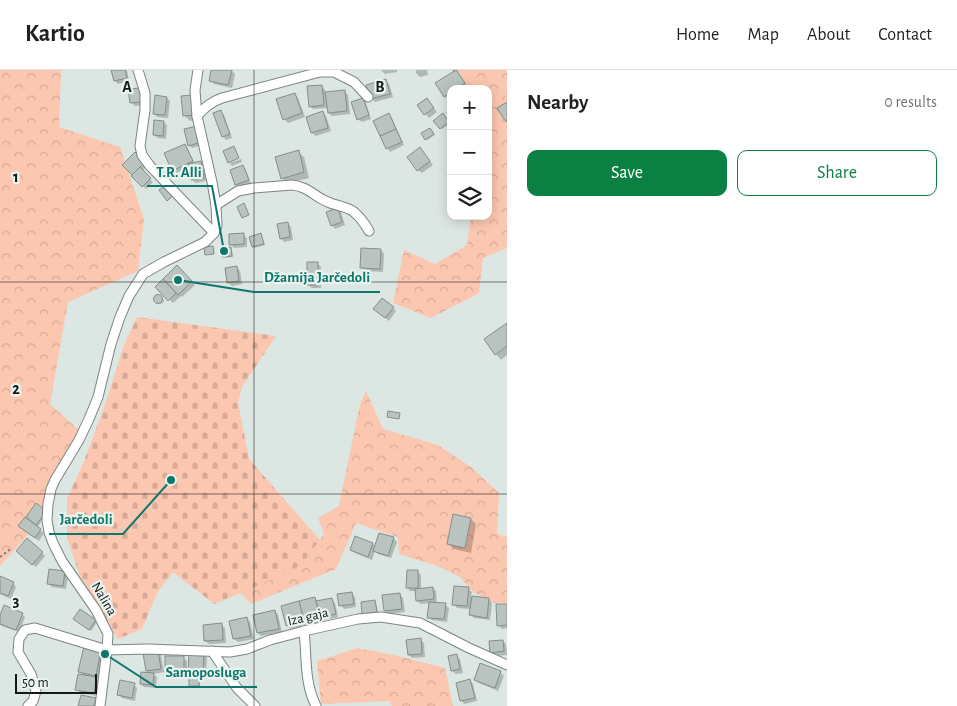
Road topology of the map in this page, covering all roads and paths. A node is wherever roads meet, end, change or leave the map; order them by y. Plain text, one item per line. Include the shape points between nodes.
1 (138, 70) edge
2 (198, 70) edge
3 (368, 97) dead end
4 (198, 116) junction
5 (216, 205) junction
6 (369, 231) dead end
7 (214, 233) junction
8 (12, 548) dead end
9 (0, 558) edge
10 (304, 631) junction
11 (107, 650) junction
12 (212, 651) junction
13 (507, 665) edge
14 (28, 706) edge
15 (100, 706) edge
16 (255, 706) edge
17 (316, 706) edge

1 - 7 street via 146,93 140,146 142,155
2 - 4 street via 195,90
3 - 4 street via 354,82 334,72 320,72 222,98 211,102
4 - 5 street
5 - 6 street via 238,191 298,185 353,211
5 - 7 street
7 - 11 street, Nalina via 205,242 143,274 120,317 90,419 51,489 47,520 49,532 62,561 96,610 108,634
8 - 9 path
10 - 12 street, Iza gaja via 246,649
10 - 13 street, Iza gaja via 381,617 420,623
10 - 17 street via 306,670
11 - 12 street, Iza gaja
11 - 14 street, Iza gaja via 36,628 25,630 19,639 18,652 36,690
11 - 15 street, Nalina
12 - 16 street

